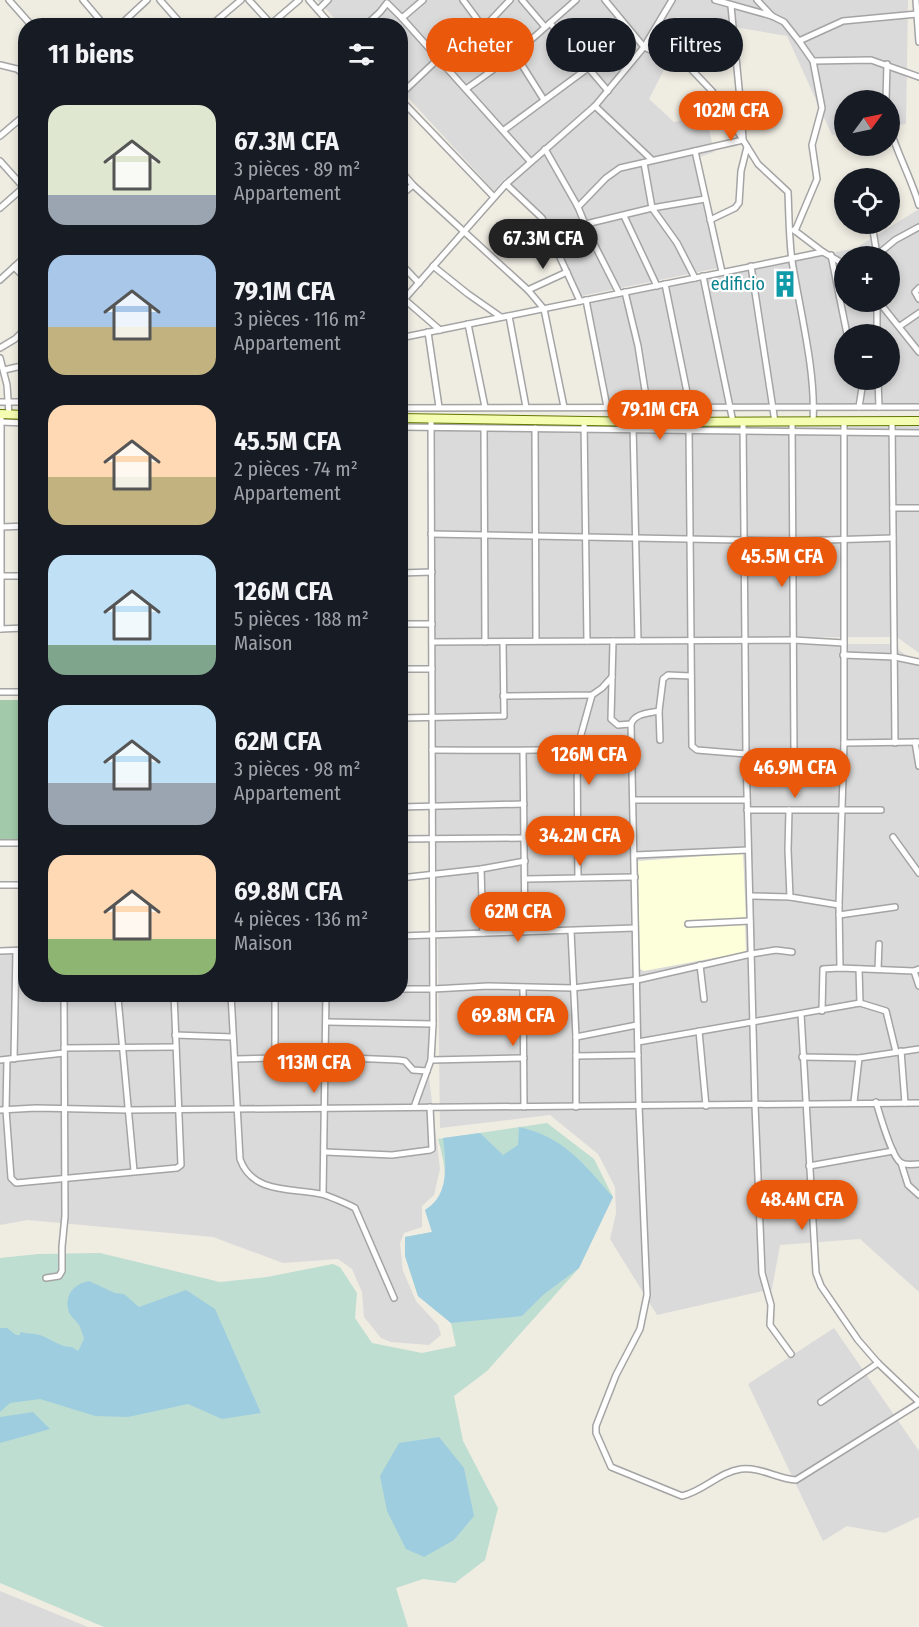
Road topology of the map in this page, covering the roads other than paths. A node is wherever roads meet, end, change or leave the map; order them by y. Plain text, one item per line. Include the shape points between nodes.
1 (9, 0) edge
2 (83, 0) edge
3 (147, 0) edge
4 (160, 0) edge
5 (241, 0) edge
6 (249, 0) edge
7 (299, 0) edge
8 (309, 0) edge
9 (328, 0) edge
10 (423, 0) edge
11 (463, 0) edge
12 (510, 0) edge
13 (522, 0) edge
14 (576, 0) edge
15 (605, 0) edge
16 (672, 0) edge
17 (715, 0) edge
18 (757, 0) edge
19 (916, 0) edge
20 (386, 1) edge
21 (731, 6) junction
22 (318, 10) junction
23 (917, 14) junction
24 (772, 16) junction
25 (25, 18) edge
26 (98, 18) edge
27 (128, 18) edge
28 (174, 18) edge
29 (220, 18) edge
30 (266, 18) edge
31 (280, 18) edge
32 (325, 18) edge
33 (374, 18) edge
34 (402, 18) joint
35 (476, 18) edge
36 (493, 18) edge
37 (555, 18) edge
38 (732, 18) edge
39 (546, 24) edge
40 (408, 25) edge
41 (546, 26) edge
42 (534, 36) edge
43 (799, 41) junction
44 (919, 42) edge
45 (426, 45) edge
46 (644, 46) junction
47 (648, 48) edge
48 (813, 61) junction
49 (887, 64) junction
50 (0, 65) edge
51 (18, 70) edge
52 (428, 72) edge
53 (450, 72) edge
54 (489, 72) edge
55 (527, 72) edge
56 (582, 72) edge
57 (591, 72) edge
58 (694, 72) edge
59 (737, 72) edge
60 (919, 77) edge
61 (466, 89) junction
62 (408, 90) edge
63 (886, 90) edge
64 (608, 91) junction
65 (544, 100) junction
66 (408, 106) edge
67 (595, 106) junction
68 (18, 121) edge
69 (504, 130) junction
70 (0, 136) edge
71 (742, 140) junction
72 (747, 147) junction
73 (545, 150) junction
74 (695, 151) junction
75 (900, 156) edge
76 (652, 160) junction
77 (0, 161) edge
78 (530, 161) junction
79 (644, 163) junction
80 (408, 179) edge
81 (18, 180) edge
82 (506, 184) junction
83 (413, 185) junction
84 (408, 189) edge
85 (18, 194) edge
86 (494, 197) junction
87 (705, 199) junction
88 (919, 203) edge
89 (578, 207) junction
90 (0, 208) edge
91 (652, 208) junction
92 (624, 216) junction
93 (710, 220) junction
94 (586, 224) junction
95 (919, 227) edge
96 (792, 229) junction
97 (465, 231) junction
98 (888, 246) edge
99 (823, 252) junction
100 (831, 255) junction
101 (834, 257) edge
102 (792, 258) junction
103 (18, 263) edge
104 (433, 266) junction
105 (14, 267) junction
106 (751, 267) junction
107 (18, 271) edge
108 (408, 271) edge
109 (722, 272) junction
110 (567, 273) junction
111 (703, 276) junction
112 (695, 278) junction
113 (0, 280) edge
114 (419, 283) junction
115 (665, 284) junction
116 (657, 286) junction
117 (919, 288) edge
118 (528, 290) junction
119 (622, 293) junction
120 (408, 295) edge
121 (919, 299) edge
122 (583, 301) junction
123 (408, 306) edge
124 (544, 309) junction
125 (887, 312) edge
126 (919, 313) edge
127 (509, 316) junction
128 (501, 317) junction
129 (468, 324) junction
130 (845, 324) edge
131 (898, 324) edge
132 (900, 326) joint
133 (440, 330) junction
134 (428, 332) junction
135 (18, 336) edge
136 (408, 336) edge
137 (0, 348) edge
138 (919, 352) edge
139 (0, 358) edge
140 (18, 366) edge
141 (4, 370) junction
142 (862, 390) edge
143 (879, 390) edge
144 (0, 402) edge
145 (9, 402) junction
146 (18, 402) edge
147 (814, 406) junction
148 (439, 407) junction
149 (485, 407) junction
150 (526, 407) junction
151 (564, 407) junction
152 (607, 407) junction
153 (649, 407) junction
154 (690, 407) junction
155 (731, 407) junction
156 (773, 407) junction
157 (859, 407) junction
158 (879, 407) junction
159 (919, 407) edge
160 (408, 408) edge
161 (18, 416) edge
162 (2, 418) edge
163 (408, 419) edge
164 (18, 421) edge
165 (792, 421) junction
166 (892, 421) junction
167 (919, 421) edge
168 (650, 422) junction
169 (734, 422) junction
170 (775, 422) junction
171 (813, 422) junction
172 (431, 423) junction
173 (844, 423) junction
174 (584, 425) junction
175 (633, 425) junction
176 (408, 426) edge
177 (689, 426) junction
178 (743, 426) junction
179 (484, 428) junction
180 (535, 428) junction
181 (792, 431) junction
182 (843, 432) junction
183 (891, 433) junction
184 (919, 433) edge
185 (1, 496) edge
186 (893, 508) junction
187 (919, 508) edge
188 (18, 526) edge
189 (2, 527) junction
190 (431, 534) junction
191 (484, 536) junction
192 (536, 537) junction
193 (586, 537) junction
194 (636, 538) junction
195 (691, 538) junction
196 (745, 538) junction
197 (844, 538) junction
198 (893, 538) junction
199 (793, 541) junction
200 (432, 572) junction
201 (408, 573) edge
202 (1, 576) edge
203 (18, 576) edge
204 (408, 624) edge
205 (432, 624) junction
206 (1, 628) edge
207 (18, 628) edge
208 (745, 640) junction
209 (794, 640) junction
210 (536, 641) junction
211 (587, 641) junction
212 (613, 641) junction
213 (638, 641) junction
214 (692, 641) junction
215 (432, 642) junction
216 (485, 642) junction
217 (503, 642) junction
218 (844, 643) junction
219 (843, 655) junction
220 (895, 657) junction
221 (919, 662) edge
222 (408, 669) edge
223 (432, 669) junction
224 (691, 676) junction
225 (612, 677) junction
226 (0, 692) edge
227 (18, 692) edge
228 (592, 695) junction
229 (503, 696) junction
230 (659, 711) junction
231 (432, 716) junction
232 (408, 718) edge
233 (631, 724) junction
234 (660, 740) dead end
235 (895, 742) junction
236 (917, 742) edge
237 (844, 743) junction
238 (577, 749) junction
239 (432, 750) junction
240 (523, 752) junction
241 (746, 754) junction
242 (794, 754) junction
243 (843, 754) junction
244 (578, 766) junction
245 (632, 766) junction
246 (919, 766) edge
247 (633, 800) junction
248 (747, 800) junction
249 (524, 804) junction
250 (432, 805) junction
251 (408, 806) edge
252 (747, 810) junction
253 (789, 810) junction
254 (881, 810) dead end
255 (842, 811) junction
256 (893, 837) dead end
257 (524, 838) junction
258 (408, 839) edge
259 (432, 839) junction
260 (0, 843) edge
261 (18, 843) edge
262 (748, 850) junction
263 (635, 855) junction
264 (525, 861) junction
265 (481, 869) junction
266 (919, 873) edge
267 (433, 875) junction
268 (408, 877) edge
269 (578, 878) junction
270 (635, 878) junction
271 (526, 879) junction
272 (0, 885) edge
273 (18, 885) edge
274 (750, 896) junction
275 (790, 897) junction
276 (839, 905) junction
277 (896, 907) dead end
278 (839, 915) junction
279 (750, 921) junction
280 (688, 924) dead end
281 (635, 928) junction
282 (571, 931) junction
283 (525, 932) junction
284 (483, 933) junction
285 (433, 935) junction
286 (408, 936) edge
287 (879, 944) dead end
288 (0, 951) edge
289 (16, 951) joint
290 (792, 952) dead end
291 (751, 954) junction
292 (700, 965) junction
293 (840, 968) junction
294 (859, 969) junction
295 (878, 969) junction
296 (917, 970) edge
297 (637, 980) junction
298 (919, 986) edge
299 (523, 987) junction
300 (573, 988) junction
301 (408, 989) edge
302 (433, 990) junction
303 (704, 999) dead end
304 (64, 1002) edge
305 (118, 1002) edge
306 (174, 1002) edge
307 (231, 1002) edge
308 (275, 1002) edge
309 (326, 1002) edge
310 (860, 1003) junction
311 (822, 1011) junction
312 (801, 1014) junction
313 (327, 1022) junction
314 (753, 1022) junction
315 (433, 1024) junction
316 (637, 1025) junction
317 (699, 1031) junction
318 (175, 1035) junction
319 (233, 1036) junction
320 (576, 1037) junction
321 (638, 1042) junction
322 (122, 1047) junction
323 (175, 1047) junction
324 (919, 1049) edge
325 (64, 1050) junction
326 (899, 1052) junction
327 (638, 1055) junction
328 (576, 1056) junction
329 (325, 1057) junction
330 (802, 1057) junction
331 (275, 1058) junction
332 (524, 1058) junction
333 (859, 1058) junction
334 (10, 1059) junction
335 (236, 1059) junction
336 (0, 1060) edge
337 (431, 1060) junction
338 (427, 1071) junction
339 (854, 1102) junction
340 (876, 1102) junction
341 (805, 1103) junction
342 (905, 1103) junction
343 (919, 1103) edge
344 (755, 1105) junction
345 (639, 1106) junction
346 (706, 1106) junction
347 (326, 1107) junction
348 (414, 1107) junction
349 (430, 1107) junction
350 (525, 1107) junction
351 (576, 1107) junction
352 (177, 1108) junction
353 (237, 1108) junction
354 (64, 1109) junction
355 (3, 1110) edge
356 (129, 1110) junction
357 (892, 1151) junction
358 (325, 1152) junction
359 (901, 1163) junction
360 (919, 1164) edge
361 (809, 1166) junction
362 (134, 1171) junction
363 (65, 1177) junction
364 (323, 1194) junction
365 (919, 1195) edge
366 (46, 1278) dead end
367 (394, 1298) dead end
368 (790, 1354) dead end
369 (878, 1363) junction
370 (821, 1402) dead end
371 (919, 1403) edge

1 - 25 street
2 - 26 street
3 - 27 street
4 - 28 street
5 - 29 street
6 - 30 street
7 - 31 street
8 - 22 street
9 - 22 street
10 - 34 street
11 - 35 street
12 - 36 street
13 - 39 street
14 - 37 street
15 - 46 street
16 - 46 street
17 - 21 street
18 - 24 street
19 - 23 street
20 - 33 street
20 - 34 street
21 - 24 street
21 - 38 street
22 - 32 street
23 - 43 street via 843,21
23 - 44 street
24 - 43 street via 784,22
40 - 45 street
41 - 42 street
43 - 48 street
46 - 47 street
46 - 64 street
48 - 49 street via 863,59
48 - 96 street via 822,108 812,145 817,179
49 - 60 street
49 - 63 street
50 - 51 street
52 - 62 street
53 - 61 street
54 - 61 street
55 - 65 street
56 - 65 street
57 - 64 street
58 - 71 street via 712,91
59 - 71 street
61 - 69 street
64 - 67 street
65 - 69 street
66 - 86 street
67 - 73 street
67 - 76 street
68 - 70 street
69 - 78 street
71 - 72 street
71 - 74 street
72 - 93 street via 739,203
72 - 96 street via 765,172 788,192
73 - 78 street
73 - 89 street
74 - 76 street
74 - 87 street
75 - 88 street
76 - 79 street
77 - 81 street
78 - 82 street
79 - 89 street via 613,172
79 - 91 street
80 - 83 street
82 - 86 street
82 - 110 street via 542,218
83 - 84 street
83 - 97 street
85 - 90 street
86 - 97 street
87 - 91 street
87 - 93 street
89 - 94 street
91 - 92 street
91 - 112 street
92 - 94 street
92 - 116 street
93 - 109 street
94 - 119 street
95 - 98 street
96 - 99 street
96 - 102 street
97 - 104 street
97 - 118 street
99 - 100 street
99 - 102 street
100 - 101 street
100 - 130 street
102 - 106 street
102 - 147 street
103 - 105 street
104 - 114 street
104 - 128 street
105 - 107 street
105 - 113 street
106 - 109 street
106 - 156 street
108 - 114 street
109 - 111 street
110 - 118 street
110 - 122 street
111 - 112 street
111 - 155 street
112 - 115 street
114 - 120 street
115 - 116 street
115 - 154 street
116 - 119 street
117 - 121 street via 915,292
118 - 124 street
119 - 122 street
119 - 153 street via 638,346
122 - 124 street
122 - 152 street
123 - 133 street
124 - 127 street
124 - 151 street
125 - 131 street
126 - 132 street
127 - 128 street
127 - 150 street
128 - 129 street
129 - 133 street
129 - 149 street
132 - 138 street
133 - 134 street
134 - 136 street
134 - 148 street
135 - 137 street
139 - 141 street
140 - 141 street
141 - 145 street
142 - 157 street
143 - 158 street
144 - 145 street
145 - 146 street
145 - 162 street
147 - 156 street
147 - 157 street
147 - 171 street
148 - 149 street
148 - 160 street
149 - 150 street
150 - 151 street
151 - 152 street
152 - 153 street
153 - 154 street
153 - 168 street
154 - 155 street
155 - 156 street
155 - 169 street
156 - 170 street
157 - 158 street
158 - 159 street
161 - 162 street
162 - 164 street
162 - 185 street
163 - 172 street
165 - 170 street
165 - 171 street
165 - 181 street
166 - 167 street
166 - 173 street
166 - 183 street
168 - 175 street
168 - 177 street
169 - 177 street
169 - 178 street
170 - 178 street
171 - 173 street
172 - 174 street
172 - 176 street
172 - 179 street
172 - 190 street
173 - 182 street
174 - 175 street
174 - 180 street
174 - 193 street
175 - 177 street
175 - 194 street
177 - 178 street
177 - 195 street
178 - 181 street
178 - 196 street
179 - 180 street
179 - 191 street
180 - 192 street
181 - 182 street
181 - 199 street
182 - 183 street
182 - 197 street
183 - 184 street
183 - 186 street
185 - 189 street
186 - 187 street
186 - 198 street
188 - 189 street
189 - 202 street
190 - 191 street
190 - 200 street
191 - 192 street
191 - 216 street
192 - 193 street
192 - 210 street
193 - 194 street
193 - 211 street
194 - 195 street
194 - 213 street
195 - 196 street
195 - 214 street
196 - 199 street
196 - 208 street
197 - 198 street
197 - 199 street
197 - 218 street
198 - 220 street
199 - 209 street
200 - 201 street
200 - 205 street
202 - 203 street
202 - 206 street
204 - 205 street
205 - 215 street
206 - 207 street
208 - 209 street
208 - 214 street
208 - 241 street
209 - 218 street
209 - 242 street
210 - 211 street
210 - 217 street
211 - 212 street
212 - 213 street
212 - 225 street
213 - 214 street
214 - 224 street
215 - 216 street
215 - 223 street
216 - 217 street
217 - 229 street
218 - 219 street
219 - 220 street
219 - 237 street
220 - 221 street
220 - 235 street
222 - 223 street
223 - 231 street
224 - 230 street via 665,676
224 - 241 street via 692,746 697,750
225 - 228 street
225 - 233 street via 611,719 618,725
226 - 227 street
228 - 229 street
228 - 238 street
229 - 231 street via 504,716
230 - 233 street via 637,716
230 - 234 street
231 - 232 street
231 - 239 street
233 - 245 street
235 - 236 street
235 - 237 street
236 - 246 street
237 - 243 street
238 - 240 street
238 - 244 street
239 - 240 street
239 - 250 street
240 - 249 street
241 - 242 street
241 - 248 street
242 - 243 street
243 - 255 street
244 - 245 street
244 - 269 street
245 - 247 street
247 - 248 street
247 - 263 street
248 - 252 street
249 - 250 street
249 - 257 street
250 - 251 street
250 - 259 street
252 - 253 street
252 - 262 street
253 - 255 street
253 - 275 street
254 - 255 street
255 - 276 street
256 - 266 street
257 - 259 street
257 - 264 street
258 - 259 street
259 - 267 street
260 - 261 street
262 - 263 street
262 - 274 street
263 - 270 street
264 - 265 street
264 - 271 street
265 - 267 street
265 - 284 street
267 - 268 street
267 - 285 street
269 - 270 street
269 - 271 street
270 - 281 street
271 - 283 street
272 - 273 street
274 - 275 street
274 - 279 street
275 - 276 street
276 - 278 street
277 - 278 street
278 - 293 street
279 - 280 street
279 - 291 street
281 - 282 street
281 - 297 street
282 - 283 street
282 - 300 street
283 - 284 street
284 - 285 street
285 - 286 street
285 - 302 street
287 - 295 street
288 - 289 street
289 - 334 street
290 - 291 street
291 - 292 street
291 - 314 street
292 - 297 street
292 - 303 street
293 - 294 street
293 - 311 street via 822,972
294 - 295 street
294 - 310 street
295 - 296 street
296 - 298 street
297 - 300 street
297 - 316 street
299 - 300 street
299 - 302 street
299 - 332 street
300 - 320 street
301 - 302 street
302 - 315 street
304 - 325 street
305 - 322 street
306 - 318 street
307 - 319 street
308 - 331 street
309 - 313 street
310 - 311 street
310 - 326 street via 886,1011
311 - 312 street
312 - 314 street
312 - 330 street
313 - 315 street
313 - 329 street
314 - 317 street
314 - 344 street
315 - 337 street
316 - 320 street
316 - 321 street
317 - 321 street
317 - 346 street
318 - 319 street
318 - 323 street
319 - 335 street
320 - 328 street
321 - 327 street
322 - 323 street
322 - 325 street
322 - 356 street
323 - 352 street
324 - 326 street
325 - 334 street
325 - 354 street
326 - 333 street
326 - 342 street
327 - 328 street
327 - 345 street
328 - 351 street
329 - 331 street
329 - 338 street via 398,1060 405,1061 413,1070
329 - 347 street
330 - 333 street
330 - 341 street
331 - 335 street
332 - 337 street
332 - 350 street
333 - 339 street
334 - 336 street
334 - 355 street
335 - 353 street
337 - 338 street
338 - 348 street
339 - 340 street
339 - 341 street
340 - 342 street
340 - 357 street
341 - 344 street
341 - 361 street
342 - 343 street
344 - 346 street
344 - 368 street via 762,1273 771,1305 770,1325
345 - 346 street
345 - 351 street
345 - 371 street via 646,1295 640,1329 596,1426 609,1466 682,1496 742,1469 796,1480
347 - 348 street
347 - 353 street
347 - 358 street
348 - 349 street
349 - 350 street
349 - 358 street via 430,1150 392,1155
350 - 351 street
352 - 353 street
352 - 356 street
352 - 362 street via 181,1165
353 - 364 street via 240,1159 247,1173 276,1188
354 - 355 street
354 - 356 street
354 - 363 street
355 - 363 street via 13,1181
356 - 362 street
357 - 359 street
357 - 361 street
358 - 364 street
359 - 360 street
359 - 365 street via 908,1185
361 - 369 street via 818,1279
362 - 363 street
363 - 366 street via 62,1271 59,1276
364 - 367 street via 358,1211
369 - 370 street
369 - 371 street

